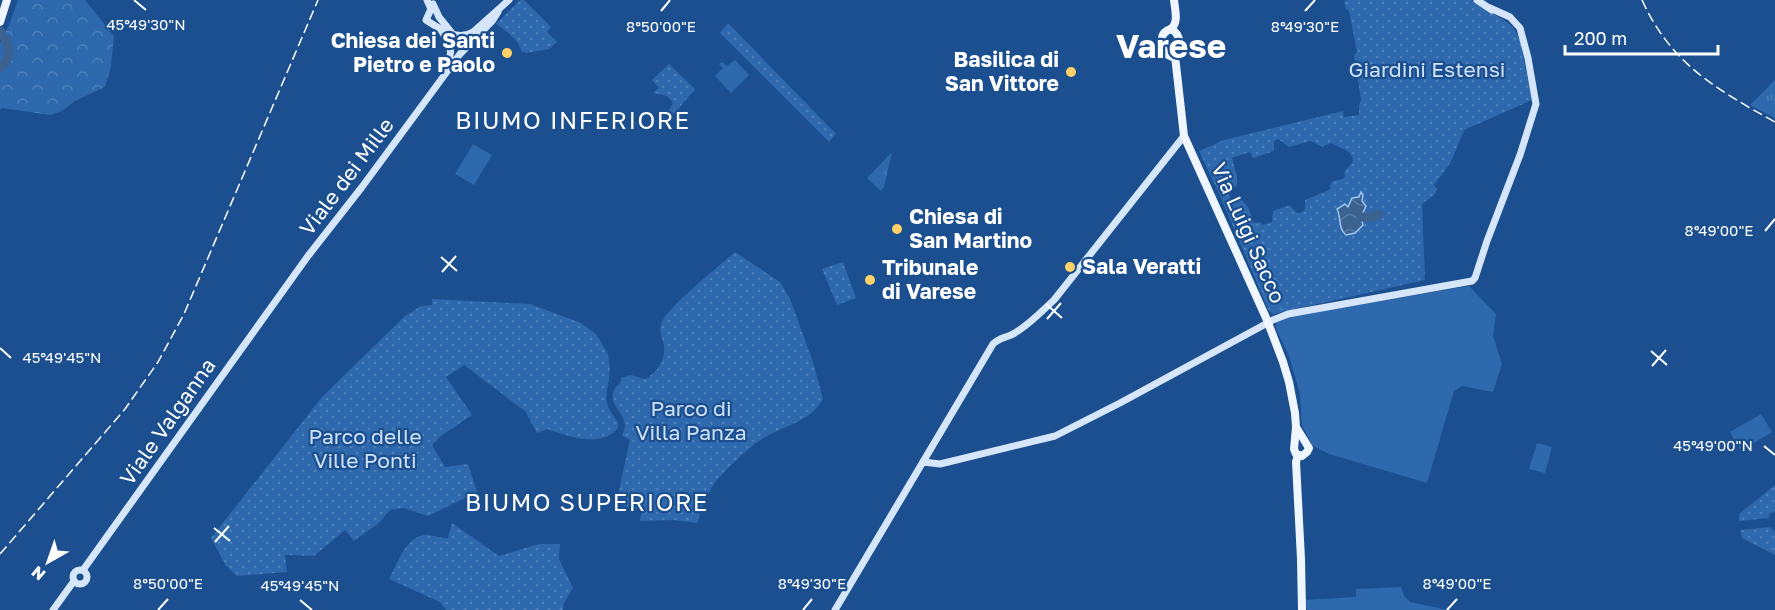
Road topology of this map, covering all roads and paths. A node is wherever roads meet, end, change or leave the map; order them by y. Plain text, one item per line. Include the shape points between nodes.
1 (7, 0) edge
2 (509, 0) edge
3 (1174, 0) edge
4 (1477, 0) edge
5 (430, 1) edge
6 (0, 22) edge
7 (1171, 29) junction
8 (441, 30) junction
9 (451, 32) junction
10 (468, 41) junction
11 (1172, 56) junction
12 (452, 58) junction
13 (1184, 136) junction
14 (280, 294) joint
15 (1268, 323) junction
16 (1296, 427) junction
17 (1306, 442) junction
18 (1295, 444) junction
19 (1298, 455) junction
20 (922, 462) junction
21 (83, 570) junction
22 (74, 581) junction
23 (53, 610) edge
24 (835, 610) edge
25 (1302, 610) edge

1 - 6 main road
2 - 10 main road, Viale dei Mille
3 - 7 main road via 1176,20
4 - 15 main road via 1516,25 1524,39 1537,102 1471,279 1288,314
5 - 8 main road via 426,20
5 - 9 main road
7 - 11 main road via 1180,42
7 - 11 main road via 1161,40 1164,51
8 - 9 main road
8 - 12 main road
9 - 10 main road
10 - 12 main road, Viale dei Mille via 460,54
11 - 13 main road, Via Luigi Sacco
12 - 14 main road, Viale dei Mille via 441,79
13 - 15 main road, Via Luigi Sacco
13 - 20 main road via 1054,300 1010,336 998,339
14 - 21 main road, Viale Valganna
15 - 16 main road, Via Luigi Sacco via 1289,382
15 - 20 main road via 1055,436 940,464
16 - 17 main road
16 - 18 main road
17 - 18 main road
17 - 19 main road via 1307,452
18 - 19 main road
19 - 25 main road
20 - 24 main road
21 - 22 main road via 73,574
21 - 22 main road via 86,581 78,585
22 - 23 main road

